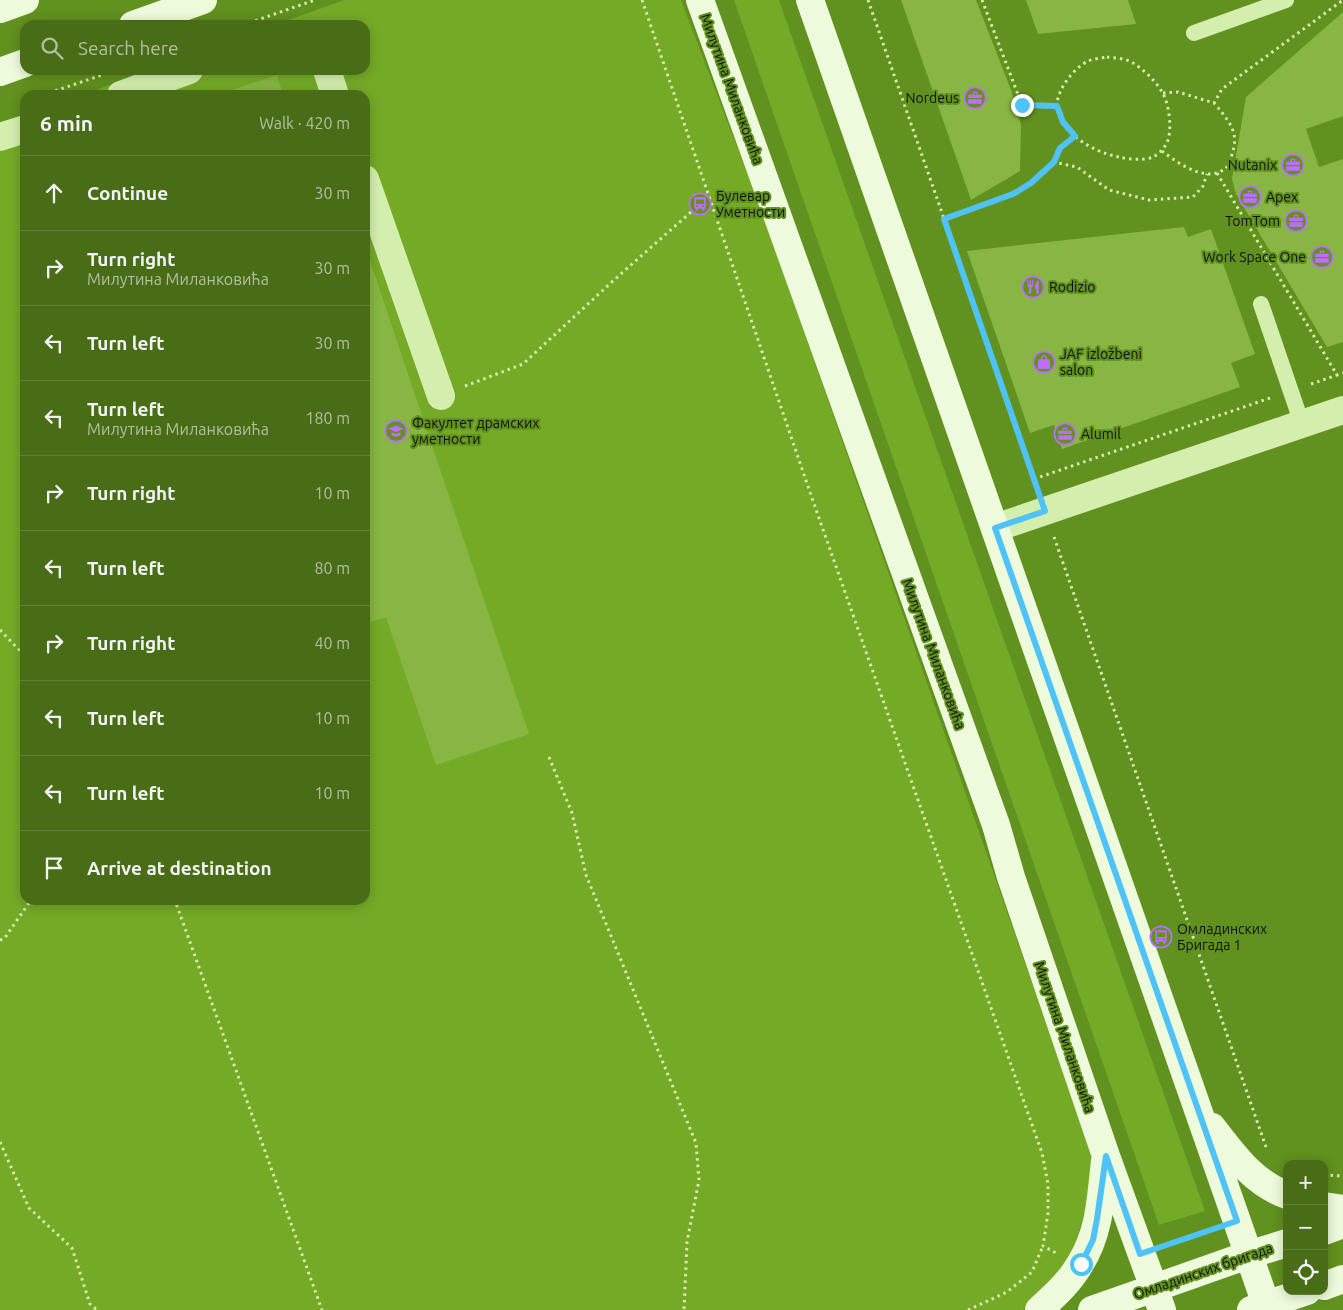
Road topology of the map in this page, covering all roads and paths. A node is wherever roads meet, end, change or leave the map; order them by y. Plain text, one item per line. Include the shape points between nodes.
1 (25, 0) edge
2 (203, 0) edge
3 (315, 0) edge
4 (642, 0) edge
5 (700, 0) edge
6 (810, 0) edge
7 (868, 0) edge
8 (982, 0) edge
9 (1286, 0) edge
10 (1343, 0) edge
11 (0, 9) edge
12 (146, 20) edge
13 (257, 20) edge
14 (1194, 33) dead end
15 (20, 65) edge
16 (0, 72) edge
17 (100, 75) edge
18 (175, 75) edge
19 (329, 75) edge
20 (57, 90) edge
21 (135, 90) edge
22 (333, 90) edge
23 (1163, 93) junction
24 (1214, 103) junction
25 (1057, 106) junction
26 (20, 131) edge
27 (1075, 136) junction
28 (0, 137) edge
29 (1162, 150) junction
30 (1054, 162) junction
31 (1217, 173) junction
32 (1207, 174) junction
33 (370, 193) edge
34 (711, 201) junction
35 (944, 219) junction
36 (1261, 304) dead end
37 (1343, 374) edge
38 (1337, 376) junction
39 (1291, 391) junction
40 (441, 396) joint
41 (1343, 410) edge
42 (1302, 424) junction
43 (1034, 479) junction
44 (1045, 511) junction
45 (995, 528) junction
46 (0, 630) edge
47 (20, 651) edge
48 (549, 757) dead end
49 (28, 905) edge
50 (177, 906) edge
51 (0, 940) edge
52 (1199, 1113) junction
53 (0, 1142) edge
54 (1272, 1153) dead end
55 (1106, 1156) junction
56 (1328, 1175) edge
57 (1343, 1176) edge
58 (1283, 1194) edge
59 (1328, 1207) edge
60 (1343, 1209) edge
61 (1237, 1221) junction
62 (1343, 1224) edge
63 (1328, 1230) edge
64 (1283, 1244) edge
65 (1042, 1246) junction
66 (1140, 1254) junction
67 (1248, 1254) junction
68 (1081, 1264) junction
69 (1343, 1279) edge
70 (1328, 1285) edge
71 (1297, 1295) edge
72 (1158, 1299) edge
73 (1262, 1308) edge
74 (97, 1310) edge
75 (322, 1310) edge
76 (684, 1310) edge
77 (968, 1310) edge
78 (1039, 1310) edge
79 (1092, 1310) edge

1 - 11 street
2 - 12 street
3 - 13 path
4 - 34 path
5 - 55 street, Милутина Миланковића via 996,825
6 - 45 street
7 - 35 path
8 - 25 path via 1022,105
9 - 14 lane
10 - 24 path via 1222,89
15 - 16 street
17 - 20 path
18 - 21 street
19 - 22 street
23 - 24 path via 1178,92
23 - 25 path via 1149,75 1130,61 1107,57 1089,61 1073,72 1062,87
23 - 29 path via 1170,125 1168,141
24 - 31 path via 1231,122 1236,140 1226,169
25 - 27 path via 1063,122
26 - 28 street
27 - 29 path via 1091,148 1129,159 1152,157
27 - 30 path via 1060,148
29 - 32 path via 1177,162
30 - 32 path via 1077,167 1109,190 1149,200 1193,197 1203,186
30 - 35 path via 1013,194
31 - 32 path
31 - 38 path
33 - 40 street
34 - 40 path via 700,204 524,364
34 - 65 path via 1042,1153 1048,1184 1048,1213
35 - 43 path
36 - 39 lane
37 - 38 path
38 - 39 path
39 - 42 lane
39 - 43 path
41 - 42 street
42 - 44 street
43 - 44 path
44 - 45 street
44 - 54 path via 1266,1147
45 - 52 street
46 - 47 path
48 - 76 path via 572,814 586,875 696,1143 699,1180 687,1242
49 - 51 path via 4,939
50 - 75 path
52 - 58 street via 1243,1166 1273,1190
52 - 61 street
53 - 74 path via 28,1208 72,1248 90,1304
55 - 66 street, Милутина Миланковића
55 - 68 street via 1093,1240
56 - 57 path
59 - 60 street
61 - 66 path
61 - 67 street
62 - 63 street
64 - 67 street, Омладинских бригада
65 - 68 path
65 - 77 path via 1032,1272 1007,1292
66 - 72 street, Милутина Миланковића
67 - 72 street, Омладинских бригада
67 - 73 street
68 - 78 street
69 - 70 street
71 - 73 street
72 - 79 street, Омладинских бригада

